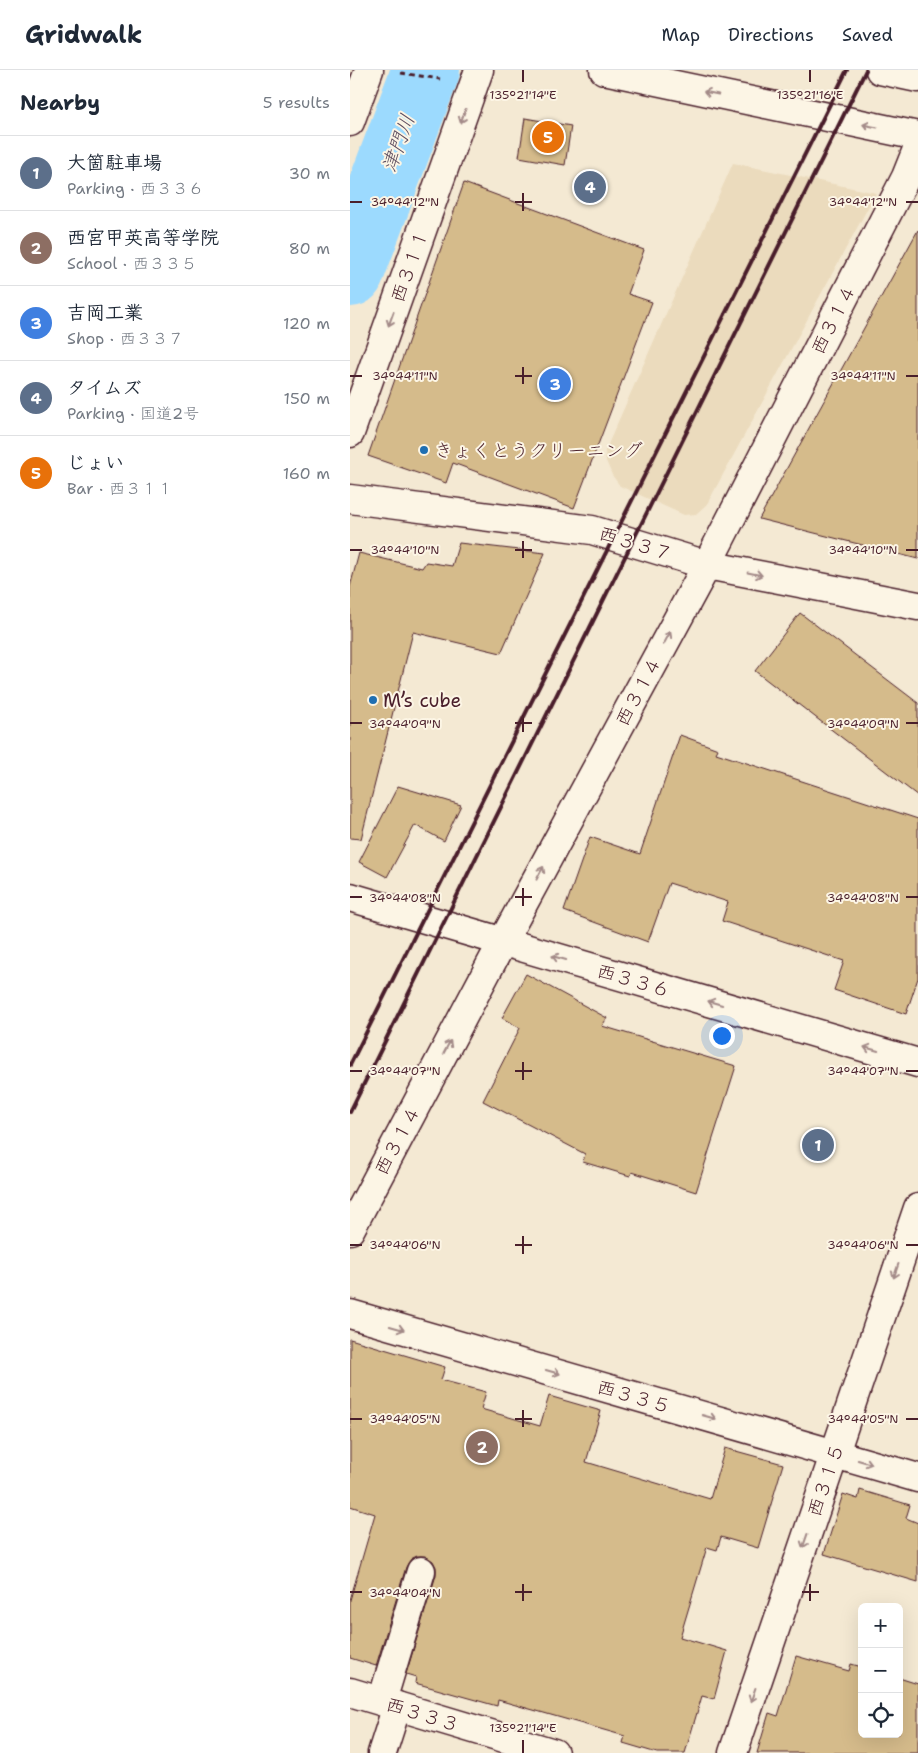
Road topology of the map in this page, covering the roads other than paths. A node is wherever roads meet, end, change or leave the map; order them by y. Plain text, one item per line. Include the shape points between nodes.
1 (370, 70) edge
2 (479, 70) edge
3 (604, 70) edge
4 (880, 70) edge
5 (918, 78) edge
6 (350, 122) edge
7 (918, 136) edge
8 (918, 147) edge
9 (350, 433) edge
10 (350, 499) edge
11 (707, 565) junction
12 (918, 606) edge
13 (350, 897) edge
14 (503, 941) junction
15 (918, 1062) edge
16 (918, 1208) edge
17 (350, 1230) edge
18 (350, 1314) edge
19 (834, 1453) junction
20 (918, 1478) edge
21 (420, 1571) dead end
22 (350, 1692) edge
23 (389, 1703) junction
24 (382, 1753) edge
25 (554, 1753) edge
26 (733, 1753) edge

1 - 6 main road
2 -> 9 main road, 西３１１
7 -> 3 main road
4 - 5 main road
8 - 11 main road, 西３１４ via 906,177
10 - 11 main road, 西３３７ via 592,530
11 -> 12 main road, 西３３７
14 -> 11 main road, 西３１４
13 - 14 main road, 西３３６
15 -> 14 main road, 西３３６
17 -> 14 main road, 西３１４
16 -> 19 main road, 西３１５
18 -> 19 main road, 西３３５
19 -> 20 main road, 西３３５
19 -> 26 main road, 西３１５
21 - 23 main road
22 - 23 main road, 西３３３
23 - 24 main road
23 - 25 main road, 西３３３

